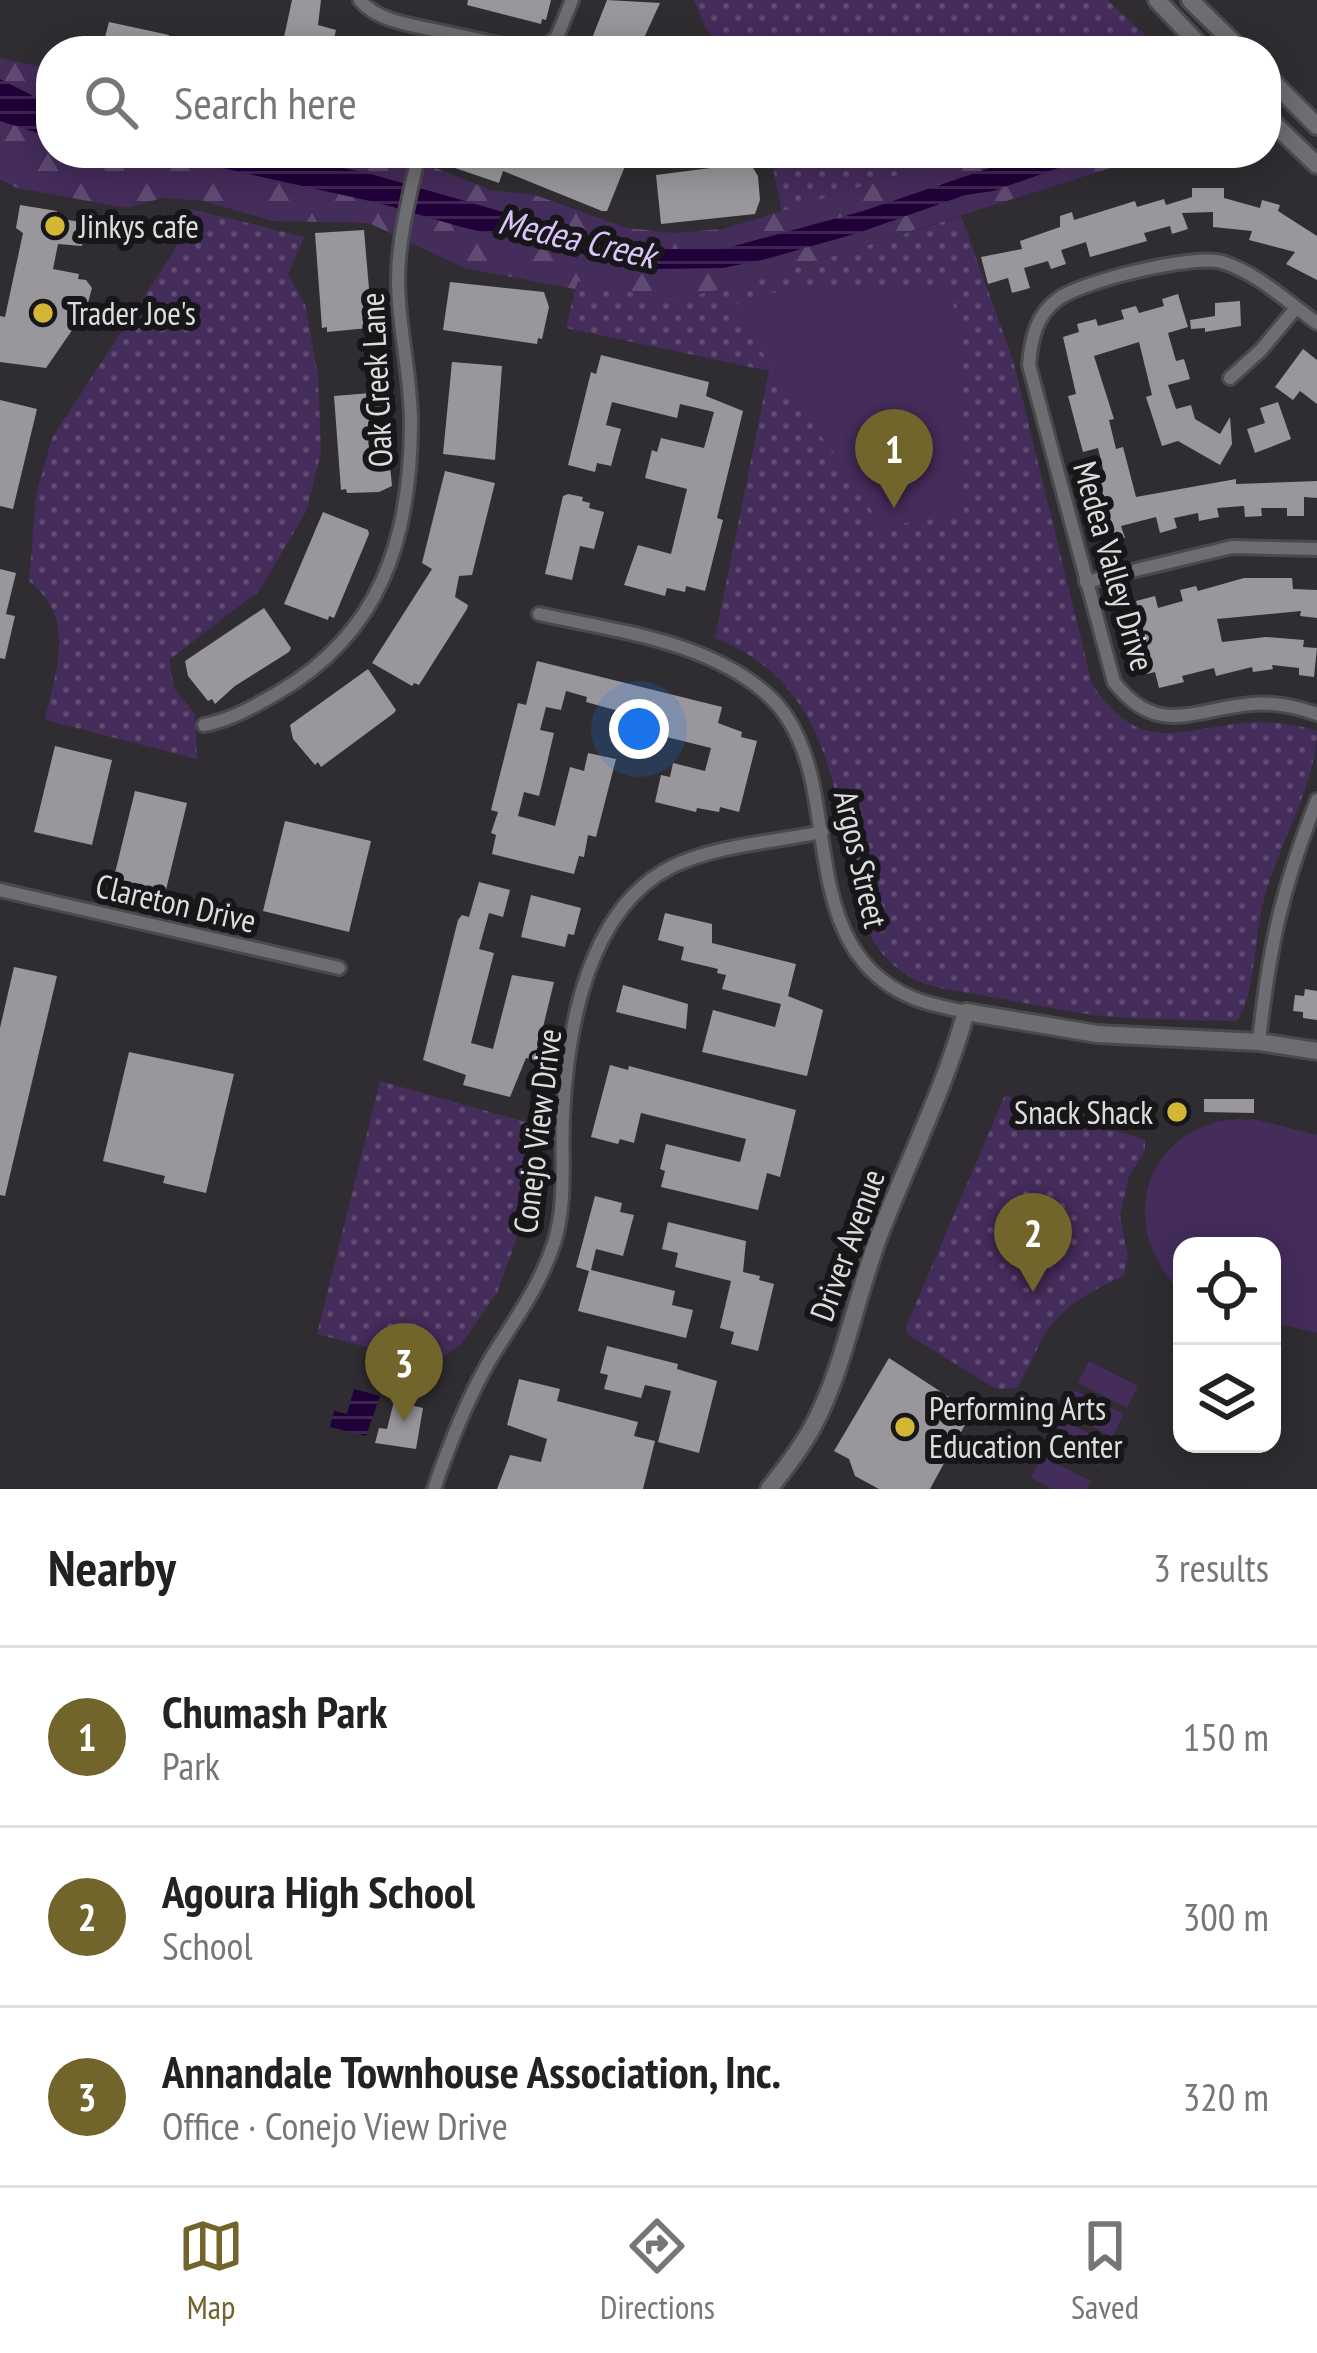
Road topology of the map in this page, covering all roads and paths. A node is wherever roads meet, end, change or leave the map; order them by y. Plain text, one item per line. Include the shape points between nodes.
1 (360, 0) edge
2 (572, 0) edge
3 (1156, 0) edge
4 (1190, 0) edge
5 (448, 33) junction
6 (447, 36) edge
7 (462, 36) edge
8 (557, 36) edge
9 (1191, 36) edge
10 (1227, 36) edge
11 (1281, 90) edge
12 (1317, 126) edge
13 (1281, 130) edge
14 (1317, 165) edge
15 (416, 168) edge
16 (1296, 308) junction
17 (1317, 323) edge
18 (1230, 378) dead end
19 (1317, 549) edge
20 (1086, 582) junction
21 (539, 614) dead end
22 (1317, 713) edge
23 (204, 725) dead end
24 (1317, 800) edge
25 (822, 832) junction
26 (0, 890) edge
27 (339, 968) dead end
28 (966, 1012) junction
29 (1259, 1042) junction
30 (1317, 1051) edge
31 (434, 1489) edge
32 (769, 1489) edge

1 - 5 street via 380,15
2 - 8 street
3 - 9 street
4 - 10 street
5 - 6 street
5 - 7 street
11 - 12 street
13 - 14 street
15 - 23 street, Oak Creek Lane via 398,280 410,448 402,519 379,596 343,645 307,676
16 - 17 street
16 - 18 street
16 - 20 street, Medea Valley Drive via 1243,270 1201,259 1071,292 1036,325 1029,365
19 - 20 street via 1232,547
20 - 22 street, Medea Valley Drive via 1114,682 1131,704 1180,718 1254,703
21 - 25 street, Argos Street via 667,644 740,673 773,699 796,733
24 - 29 street via 1276,916
25 - 28 street, Argos Street via 838,923 851,948 885,984
25 - 31 street, Conejo View Drive via 675,866 645,883 602,939 567,1066 555,1239 538,1285 457,1423
26 - 27 street, Clareton Drive
28 - 29 street, Argos Street via 1097,1034
28 - 32 street, Driver Avenue via 866,1270 831,1388
29 - 30 street, Argos Street

